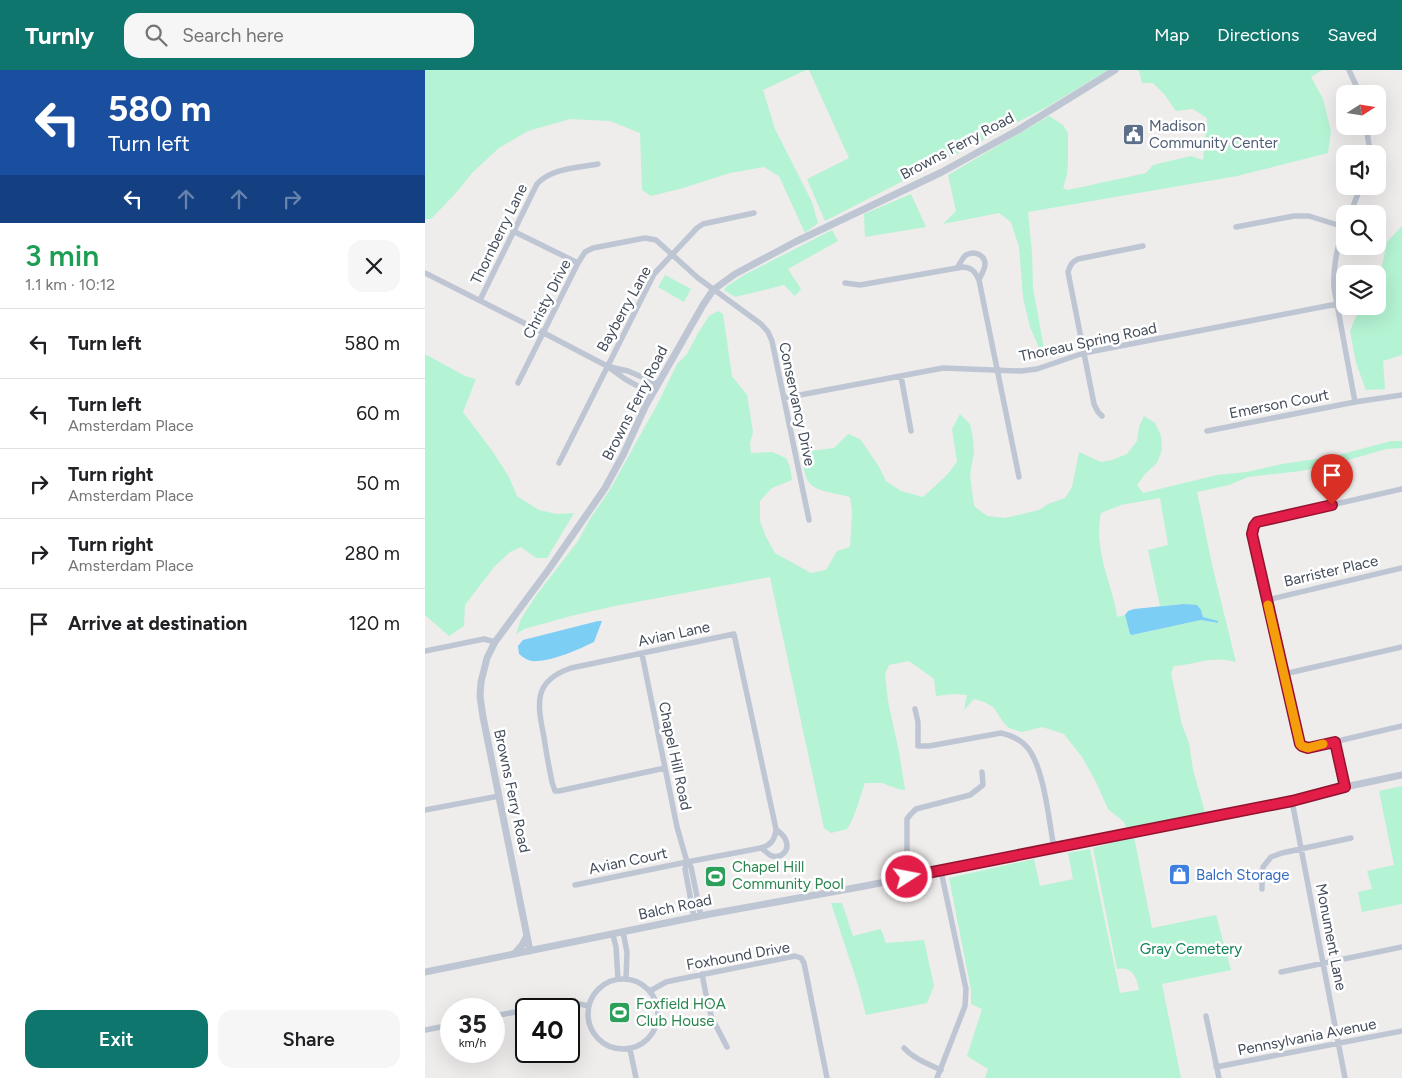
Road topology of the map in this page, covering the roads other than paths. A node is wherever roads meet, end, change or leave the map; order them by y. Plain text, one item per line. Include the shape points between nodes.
1 (1115, 70) edge
2 (1349, 70) edge
3 (1356, 85) edge
4 (598, 164) dead end
5 (754, 213) dead end
6 (1336, 224) edge
7 (1236, 227) dead end
8 (513, 232) junction
9 (1143, 246) dead end
10 (1336, 254) edge
11 (673, 255) junction
12 (578, 263) junction
13 (957, 268) junction
14 (425, 273) edge
15 (979, 280) junction
16 (845, 283) dead end
17 (713, 290) junction
18 (1336, 299) edge
19 (480, 300) junction
20 (1336, 304) edge
21 (1339, 315) edge
22 (544, 333) junction
23 (1084, 354) junction
24 (607, 366) junction
25 (997, 370) junction
26 (901, 376) junction
27 (517, 383) dead end
28 (658, 384) junction
29 (652, 394) junction
30 (1402, 395) edge
31 (784, 398) junction
32 (1355, 402) junction
33 (1102, 416) dead end
34 (1207, 430) dead end
35 (911, 431) dead end
36 (559, 463) dead end
37 (1019, 477) dead end
38 (1402, 489) edge
39 (809, 520) dead end
40 (1402, 568) edge
41 (1267, 600) junction
42 (495, 642) junction
43 (1402, 647) edge
44 (425, 650) edge
45 (642, 654) junction
46 (1284, 674) junction
47 (915, 708) dead end
48 (1402, 726) edge
49 (1335, 742) junction
50 (665, 768) junction
51 (982, 772) dead end
52 (1402, 775) edge
53 (1345, 787) junction
54 (499, 796) junction
55 (1292, 801) junction
56 (425, 810) edge
57 (776, 829) junction
58 (1351, 838) dead end
59 (761, 848) junction
60 (1054, 848) junction
61 (1301, 850) junction
62 (687, 862) junction
63 (941, 871) junction
64 (907, 877) junction
65 (575, 885) dead end
66 (1262, 889) dead end
67 (698, 917) junction
68 (623, 932) junction
69 (613, 934) junction
70 (527, 936) junction
71 (1402, 947) edge
72 (530, 951) junction
73 (514, 954) junction
74 (1323, 964) junction
75 (425, 972) edge
76 (1281, 972) dead end
77 (702, 974) junction
78 (626, 978) junction
79 (618, 979) junction
80 (649, 992) junction
81 (580, 1004) edge
82 (589, 1006) junction
83 (1206, 1016) dead end
84 (440, 1027) edge
85 (425, 1030) edge
86 (1402, 1032) edge
87 (1338, 1044) junction
88 (727, 1047) dead end
89 (904, 1048) dead end
90 (630, 1050) junction
91 (1217, 1067) junction
92 (941, 1070) junction
93 (636, 1078) edge
94 (827, 1078) edge
95 (937, 1078) edge
96 (1219, 1078) edge
97 (1345, 1078) edge

1 - 17 street, Browns Ferry Road via 950,168 795,242 735,274
2 - 3 street
4 - 8 street, Thornberry Lane via 553,172 543,177
5 - 11 street, Bayberry Lane via 703,224
6 - 7 street via 1309,216 1294,216
8 - 12 street
8 - 19 street, Thornberry Lane
9 - 23 street via 1079,259 1070,266 1069,280
10 - 18 street via 1333,273
11 - 12 street, Christy Drive via 656,240 645,238 589,250
11 - 17 street, Christy Drive
11 - 24 street, Bayberry Lane via 654,274
12 - 22 street, Christy Drive
13 - 15 street via 970,268
13 - 15 street via 965,256 978,254 983,257 985,266
13 - 16 street via 860,285
14 - 19 street
15 - 25 street
17 - 28 street, Browns Ferry Road
17 - 31 street, Conservancy Drive via 768,332
19 - 22 street
20 - 23 street, Thoreau Spring Road
21 - 32 street
22 - 24 street
22 - 27 street, Christy Drive
23 - 25 street, Thoreau Spring Road via 1037,369
23 - 33 street via 1095,404
24 - 28 street via 628,370
24 - 29 street
24 - 36 street, Bayberry Lane
25 - 26 street, Thoreau Spring Road via 949,367
25 - 37 street
26 - 31 street, Thoreau Spring Road
26 - 35 street
28 - 29 street, Browns Ferry Road
29 - 42 street, Browns Ferry Road via 605,488
30 - 32 street, Emerson Court
31 - 39 street, Conservancy Drive
32 - 34 street, Emerson Court
38 - 41 street via 1257,522 1252,534
40 - 41 street, Barrister Place
41 - 46 street
42 - 44 street via 484,639
42 - 54 street, Browns Ferry Road via 487,658 480,696
43 - 46 street
45 - 50 street, Chapel Hill Road
45 - 50 street, Avian Lane via 571,668 548,681 541,692 539,715 552,782 555,791 559,791
45 - 57 street, Avian Lane via 734,634
46 - 49 street via 1302,746 1308,748
47 - 60 street via 919,722 919,746 1001,733 1012,735 1025,745 1038,768
48 - 49 street
49 - 53 street
50 - 62 street, Chapel Hill Road
51 - 64 street via 983,785 970,795 916,809 907,819
52 - 53 street, Balch Road
53 - 55 street, Balch Road
54 - 56 street
54 - 70 street, Browns Ferry Road
55 - 60 street, Balch Road
55 - 61 street, Monument Lane
57 - 59 street via 772,842
57 - 59 street via 787,843 783,855 770,855
58 - 61 street
59 - 62 street
60 - 63 street, Balch Road
61 - 66 street via 1271,857 1263,867
61 - 74 street, Monument Lane
62 - 65 street, Avian Court
62 - 67 street, Chapel Hill Road via 691,867
63 - 64 street, Balch Road
63 - 92 street via 966,989 965,1006
64 - 67 street, Balch Road
67 - 68 street, Balch Road
68 - 69 street, Balch Road
68 - 78 street via 627,952
69 - 72 street, Balch Road
69 - 79 street
70 - 72 street, Browns Ferry Road
70 - 73 street
71 - 74 street
72 - 73 street, Balch Road
73 - 75 street, Balch Road
74 - 76 street
74 - 87 street, Monument Lane
77 - 80 street, Foxhound Drive via 666,982
77 - 88 street via 712,1018
77 - 94 street, Foxhound Drive via 795,956 801,958
78 - 79 street
78 - 80 street via 641,984
79 - 82 street via 597,990
80 - 90 street via 657,1007 657,1023 647,1041
81 - 82 street
82 - 90 street via 589,1021 601,1040 610,1047
83 - 91 street
84 - 85 street
86 - 87 street, Pennsylvania Avenue
87 - 91 street, Pennsylvania Avenue
87 - 97 street, Monument Lane
89 - 92 street
90 - 93 street
91 - 96 street
92 - 95 street

